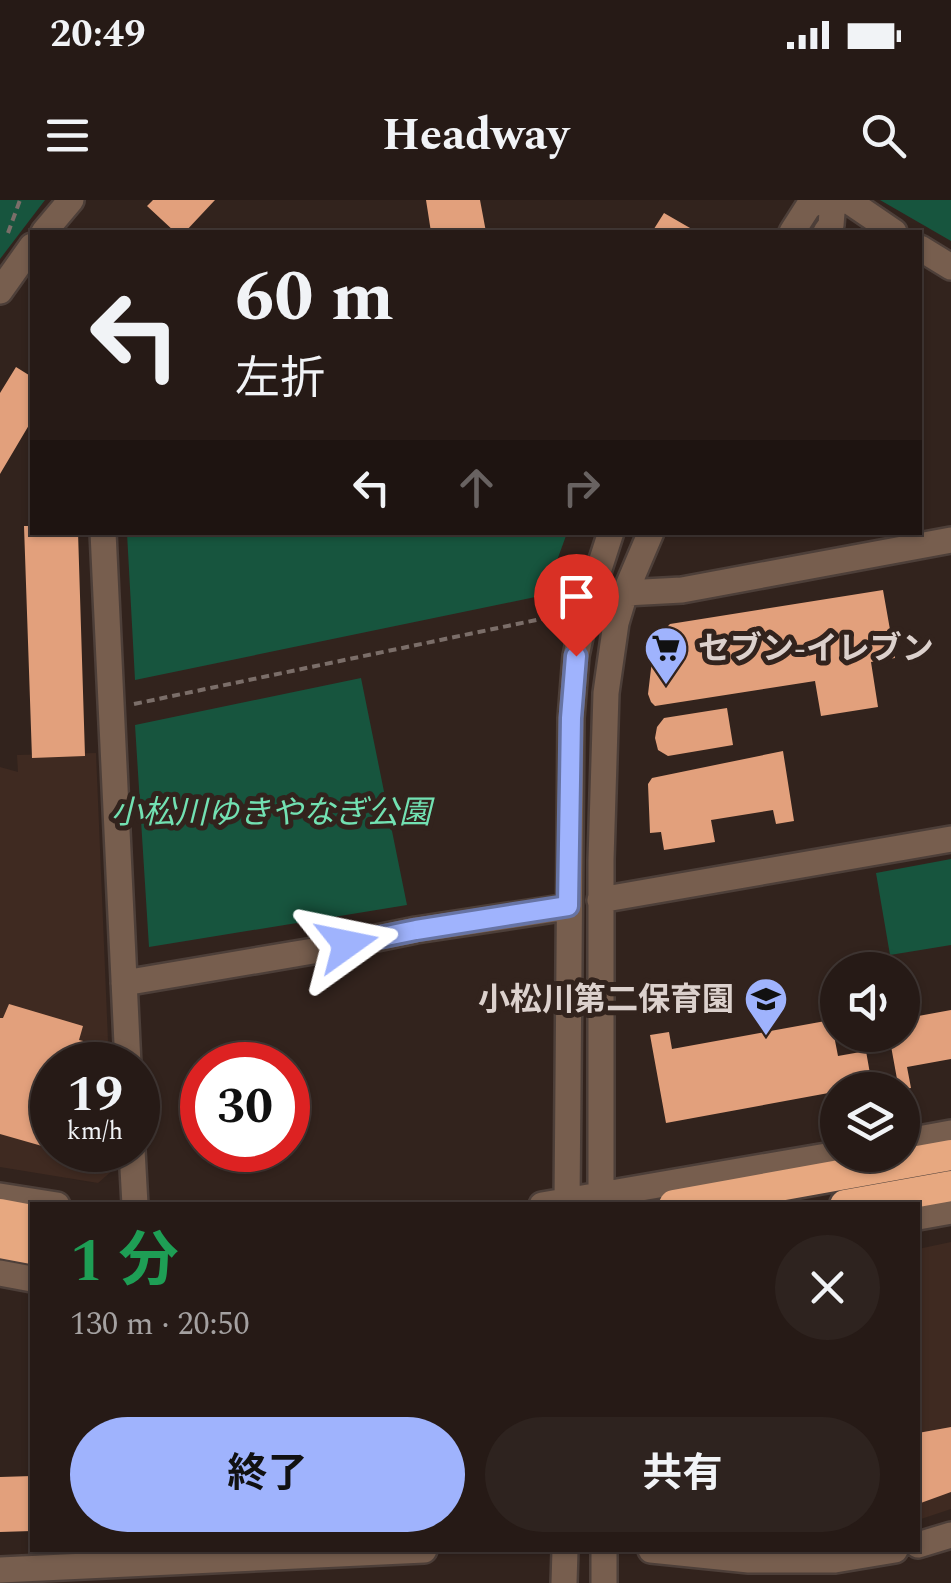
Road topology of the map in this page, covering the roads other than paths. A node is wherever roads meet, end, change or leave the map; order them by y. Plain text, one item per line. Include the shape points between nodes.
1 (71, 200) edge
2 (819, 200) edge
3 (833, 200) edge
4 (846, 200) edge
5 (46, 230) edge
6 (793, 230) edge
7 (827, 230) edge
8 (891, 230) edge
9 (922, 249) edge
10 (29, 258) edge
11 (951, 267) edge
12 (0, 291) edge
13 (103, 535) edge
14 (610, 535) edge
15 (650, 535) edge
16 (951, 540) edge
17 (625, 593) junction
18 (951, 839) edge
19 (600, 900) junction
20 (568, 906) junction
21 (124, 983) junction
22 (127, 1042) edge
23 (951, 1133) edge
24 (920, 1139) edge
25 (951, 1155) edge
26 (820, 1157) edge
27 (133, 1172) edge
28 (951, 1186) edge
29 (0, 1196) edge
30 (601, 1200) edge
31 (38, 1202) edge
32 (135, 1202) edge
33 (559, 1202) edge
34 (691, 1202) edge
35 (862, 1202) edge
36 (951, 1211) edge
37 (0, 1214) edge
38 (920, 1217) edge
39 (30, 1220) edge
40 (0, 1243) edge
41 (30, 1249) edge
42 (0, 1273) edge
43 (30, 1279) edge
44 (951, 1535) edge
45 (920, 1544) edge
46 (389, 1552) edge
47 (565, 1552) edge
48 (604, 1552) edge
49 (671, 1552) edge
50 (884, 1552) edge
51 (147, 1566) edge
52 (0, 1570) edge
53 (564, 1583) edge
54 (604, 1583) edge

1 - 5 street
2 - 6 street
3 - 7 street
4 - 8 street
9 - 11 street
10 - 12 street
13 - 21 street
14 - 20 street via 576,656
15 - 17 street
16 - 17 street via 682,590
17 - 19 street via 606,694
18 - 19 street
19 - 30 street
20 - 21 street
20 - 33 street
21 - 22 street
23 - 24 street
25 - 34 highway
26 - 30 street
27 - 32 street
28 - 35 highway
29 - 31 street
36 - 38 street
37 - 39 highway
40 - 41 highway
42 - 43 street
44 - 45 street
46 - 51 street
47 - 53 street
48 - 54 street
49 - 50 street via 835,1560
51 - 52 street

